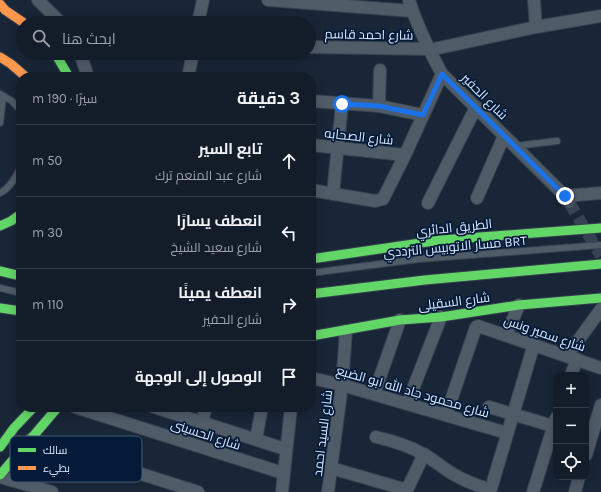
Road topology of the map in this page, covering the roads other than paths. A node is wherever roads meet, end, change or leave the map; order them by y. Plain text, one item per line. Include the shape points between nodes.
1 (38, 0) edge
2 (203, 0) edge
3 (268, 0) edge
4 (534, 0) edge
5 (0, 4) edge
6 (411, 6) edge
7 (55, 16) edge
8 (200, 16) edge
9 (601, 16) edge
10 (16, 18) edge
11 (536, 27) junction
12 (316, 47) edge
13 (429, 49) junction
14 (0, 57) edge
15 (59, 60) edge
16 (82, 60) edge
17 (191, 60) edge
18 (380, 70) dead end
19 (20, 72) edge
20 (67, 72) edge
21 (86, 72) edge
22 (189, 72) edge
23 (442, 74) junction
24 (2, 95) edge
25 (316, 101) edge
26 (342, 104) junction
27 (16, 106) edge
28 (379, 106) junction
29 (476, 107) junction
30 (423, 115) junction
31 (0, 123) edge
32 (504, 136) junction
33 (557, 141) dead end
34 (316, 146) edge
35 (515, 146) junction
36 (338, 148) junction
37 (405, 155) junction
38 (16, 175) edge
39 (316, 191) edge
40 (0, 193) edge
41 (601, 193) edge
42 (333, 194) junction
43 (477, 198) dead end
44 (428, 203) dead end
45 (16, 218) edge
46 (0, 226) edge
47 (601, 228) edge
48 (601, 245) edge
49 (316, 258) edge
50 (601, 264) edge
51 (0, 272) edge
52 (316, 272) edge
53 (16, 275) edge
54 (0, 288) edge
55 (16, 292) edge
56 (316, 293) edge
57 (601, 298) edge
58 (519, 305) junction
59 (0, 308) edge
60 (601, 309) edge
61 (16, 310) edge
62 (441, 316) junction
63 (400, 320) junction
64 (346, 330) junction
65 (316, 335) edge
66 (506, 335) junction
67 (534, 344) junction
68 (572, 358) junction
69 (601, 368) edge
70 (571, 372) edge
71 (316, 379) edge
72 (342, 385) junction
73 (374, 394) junction
74 (407, 404) junction
75 (601, 405) edge
76 (489, 407) dead end
77 (29, 412) edge
78 (54, 412) edge
79 (91, 412) edge
80 (176, 412) edge
81 (205, 412) edge
82 (261, 412) edge
83 (290, 412) edge
84 (513, 414) junction
85 (446, 415) junction
86 (202, 422) junction
87 (553, 422) edge
88 (594, 424) edge
89 (553, 428) edge
90 (507, 433) junction
91 (34, 436) edge
92 (376, 437) dead end
93 (256, 439) junction
94 (589, 444) edge
95 (0, 447) edge
96 (286, 449) junction
97 (424, 454) junction
98 (10, 464) edge
99 (331, 468) junction
100 (283, 473) junction
101 (142, 474) edge
102 (0, 476) edge
103 (10, 479) edge
104 (578, 480) edge
105 (20, 482) edge
106 (490, 490) edge
107 (406, 491) edge
108 (52, 492) edge
109 (198, 492) edge
110 (282, 492) edge
111 (328, 492) edge
112 (532, 492) edge
113 (575, 492) edge

1 - 7 street
2 - 8 street
3 - 6 street
4 - 11 street
5 - 10 main road
6 - 13 street, شارع الحفير
9 - 11 street, شارع احمد قاسم
11 - 13 street, شارع احمد قاسم
12 - 13 street, شارع احمد قاسم
13 - 23 street, شارع الحفير
14 - 19 main road
15 - 20 main road
16 - 21 street
17 - 22 street
18 - 28 street
23 - 29 street, شارع الحفير
23 - 30 street
24 - 27 lane
24 - 31 lane
25 - 26 street
26 - 28 street
26 - 36 street
28 - 30 street
29 - 32 street, شارع الحفير
29 - 44 street
30 - 37 street
32 - 35 street, شارع الحفير
32 - 43 street
33 - 35 lane
34 - 36 street, شارع الصحابه
35 - 41 street, شارع الحفير via 567,199
36 - 37 street, شارع الصحابه
36 - 42 street
37 - 42 street via 383,199 375,201
38 - 40 lane
39 - 42 street
45 - 46 main road
47 - 49 main road, الطريق الدائري via 441,240
48 - 52 lane, مسار الاتوبيس الترددي BRT via 419,258
50 - 56 main road via 425,280
51 - 53 main road
54 - 55 lane
57 - 58 main road, شارع السقيلى
58 - 62 main road, شارع السقيلى
58 - 66 street
59 - 61 main road
60 - 68 street
62 - 63 main road, شارع السقيلى
62 - 74 street
63 - 64 main road, شارع السقيلى
63 - 73 street
64 - 65 main road, شارع السقيلى
64 - 72 street, شارع السيد احمد
66 - 67 street, شارع سمير ونس
66 - 85 street, شارع سمير ونس via 476,327
67 - 68 street, شارع سمير ونس
67 - 84 street
68 - 69 street, شارع سمير ونس
68 - 70 street
71 - 72 street, شارع محمود جاد الله ابو الضبع
72 - 73 street, شارع محمود جاد الله ابو الضبع
72 - 99 street, شارع السيد احمد
73 - 74 street, شارع محمود جاد الله ابو الضبع
74 - 85 street, شارع محمود جاد الله ابو الضبع
75 - 88 street
76 - 84 street
77 - 95 main road
78 - 91 main road
79 - 100 street, شارع الحسينى
80 - 86 street
81 - 86 street
82 - 93 street
83 - 96 street
84 - 87 street
84 - 90 street
85 - 90 street, شارع محمود جاد الله ابو الضبع
86 - 93 street
88 - 94 street
89 - 112 street
90 - 106 street
92 - 97 street via 401,443
93 - 96 street
96 - 100 street
97 - 106 street via 464,480
97 - 107 street
98 - 102 main road
99 - 107 street
99 - 111 street, شارع السيد احمد
100 - 110 street
101 - 109 street
102 - 103 street
104 - 113 street
105 - 108 street

